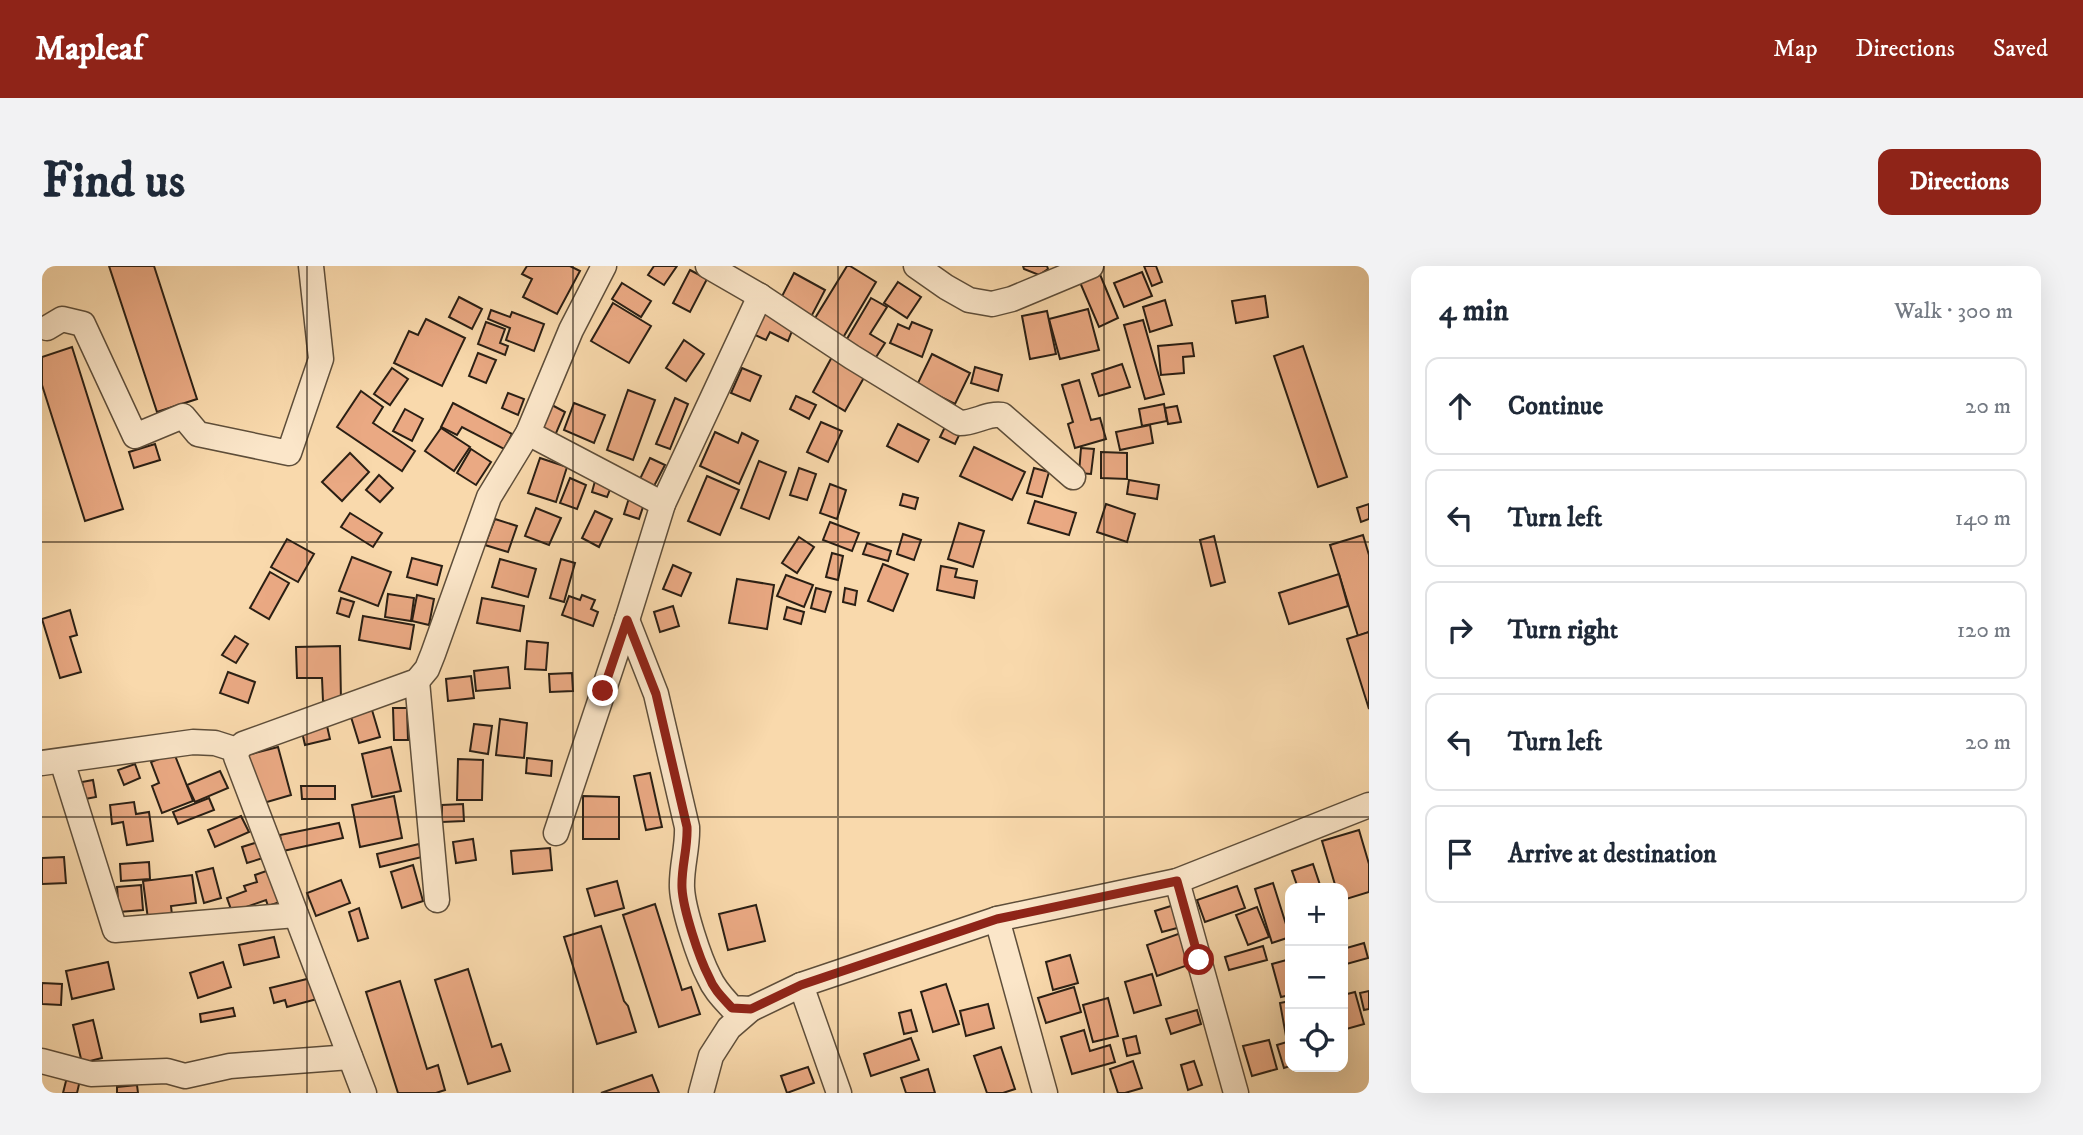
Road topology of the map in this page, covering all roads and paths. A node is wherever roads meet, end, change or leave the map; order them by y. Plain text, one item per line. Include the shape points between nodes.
1 (311, 266) edge
2 (604, 266) edge
3 (708, 266) edge
4 (916, 266) edge
5 (1091, 266) edge
6 (760, 296) junction
7 (47, 328) dead end
8 (528, 433) junction
9 (1073, 477) dead end
10 (663, 504) junction
11 (627, 620) junction
12 (417, 681) junction
13 (237, 750) junction
14 (52, 762) edge
15 (1369, 805) edge
16 (556, 833) dead end
17 (1177, 881) junction
18 (437, 900) dead end
19 (296, 915) junction
20 (997, 919) junction
21 (801, 985) junction
22 (751, 1009) junction
23 (350, 1057) junction
24 (42, 1061) edge
25 (364, 1093) edge
26 (701, 1093) edge
27 (839, 1093) edge
28 (1045, 1093) edge
29 (1237, 1093) edge

1 - 7 street via 321,359 289,453 198,434 183,416 135,436 83,324 62,318
2 - 8 street via 571,330
3 - 6 street
4 - 5 street via 969,300 992,304
6 - 9 street via 960,422 1002,415
6 - 10 street
8 - 10 street
8 - 12 street via 489,497 433,654
10 - 11 street
11 - 16 street
11 - 22 street via 656,694 687,827 682,865 684,905 719,995 732,1008
12 - 13 street
12 - 18 street
13 - 14 street via 193,742
13 - 19 street
14 - 19 street via 115,930
15 - 17 street
17 - 20 street
17 - 29 street
19 - 23 street
20 - 21 street
20 - 28 street
21 - 22 street
21 - 27 street
22 - 26 street via 729,1028 711,1056
23 - 24 street via 230,1066 185,1076 167,1071 91,1074
23 - 25 street

